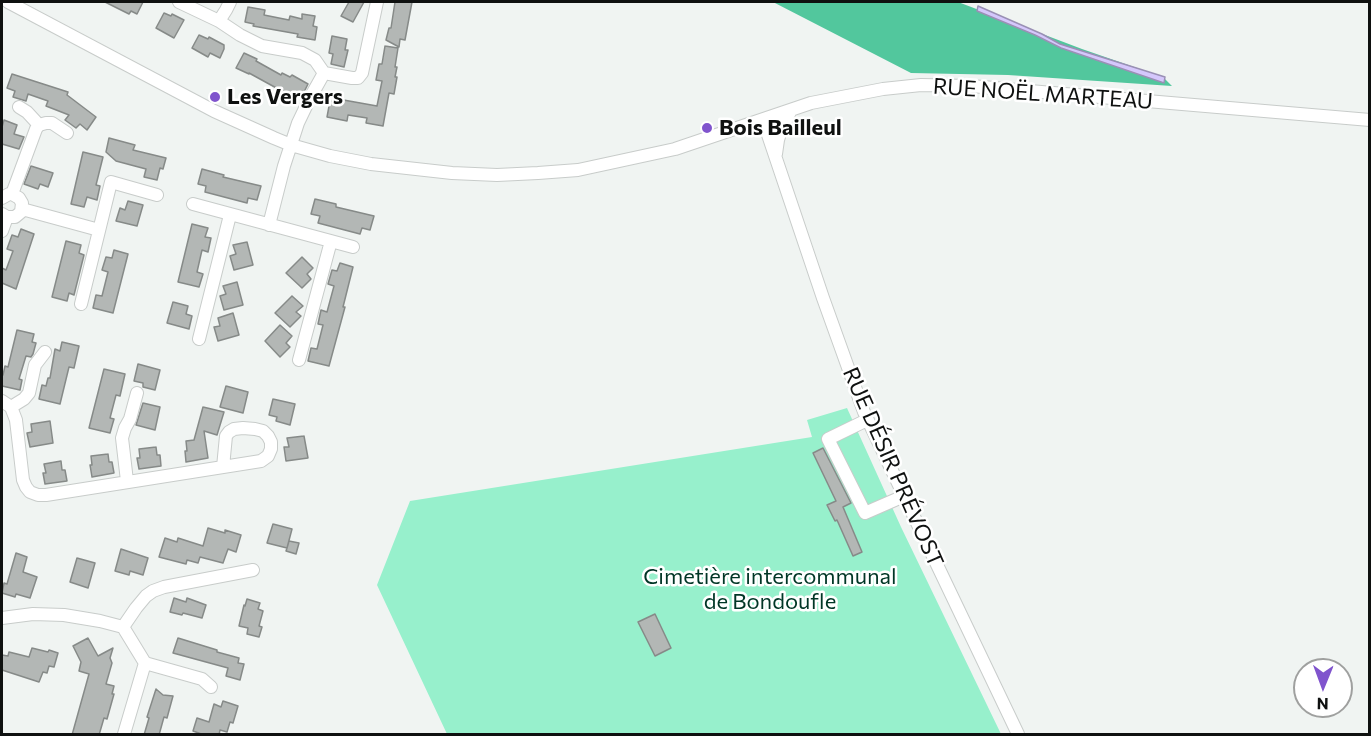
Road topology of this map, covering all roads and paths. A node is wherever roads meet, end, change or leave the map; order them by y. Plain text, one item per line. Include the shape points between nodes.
1 (8, 2) edge
2 (179, 2) edge
3 (230, 2) edge
4 (377, 2) edge
5 (219, 21) junction
6 (324, 73) junction
7 (19, 107) dead end
8 (791, 110) junction
9 (763, 120) junction
10 (1370, 120) edge
11 (39, 125) junction
12 (67, 133) dead end
13 (291, 145) junction
14 (776, 158) junction
15 (157, 195) dead end
16 (7, 196) edge
17 (194, 204) dead end
18 (22, 209) junction
19 (4, 215) edge
20 (230, 215) junction
21 (269, 225) junction
22 (99, 230) junction
23 (2, 231) edge
24 (330, 241) junction
25 (353, 247) dead end
26 (81, 304) dead end
27 (199, 339) dead end
28 (45, 352) dead end
29 (299, 360) dead end
30 (137, 393) dead end
31 (6, 404) edge
32 (867, 420) junction
33 (223, 466) dead end
34 (127, 481) junction
35 (904, 496) junction
36 (253, 570) dead end
37 (2, 618) edge
38 (123, 627) junction
39 (145, 663) junction
40 (211, 687) dead end
41 (124, 735) edge
42 (1018, 735) edge

1 - 13 street, RUE NOËL MARTEAU via 214,111
2 - 5 street
3 - 5 street
4 - 6 street via 363,82
5 - 6 street via 262,46 309,56
6 - 13 street
7 - 11 street
8 - 9 street, RUE NOËL MARTEAU
8 - 10 street, RUE NOËL MARTEAU via 883,89 971,86
8 - 14 street via 778,140
9 - 13 street, RUE NOËL MARTEAU via 675,149 578,170 538,173 497,175 401,168
9 - 14 street, RUE DÉSIR PRÉVOST
11 - 12 street via 52,123
11 - 16 street
13 - 21 street
14 - 32 street, RUE DÉSIR PRÉVOST
15 - 22 street via 111,182
16 - 18 street via 19,198
17 - 20 street
18 - 19 street via 15,217
18 - 22 street
19 - 23 street
20 - 21 street
20 - 27 street
21 - 24 street
22 - 26 street
24 - 25 street
24 - 29 street
28 - 31 street via 35,366 29,393 24,399
30 - 34 street via 122,438
31 - 34 street via 16,420 23,480 30,492 46,495
32 - 35 street, RUE DÉSIR PRÉVOST
32 - 35 street via 828,439 865,513
33 - 34 street
35 - 42 street, RUE DÉSIR PRÉVOST
36 - 38 street via 153,591
37 - 38 street via 64,615
38 - 39 street
39 - 40 street via 202,679
39 - 41 street

